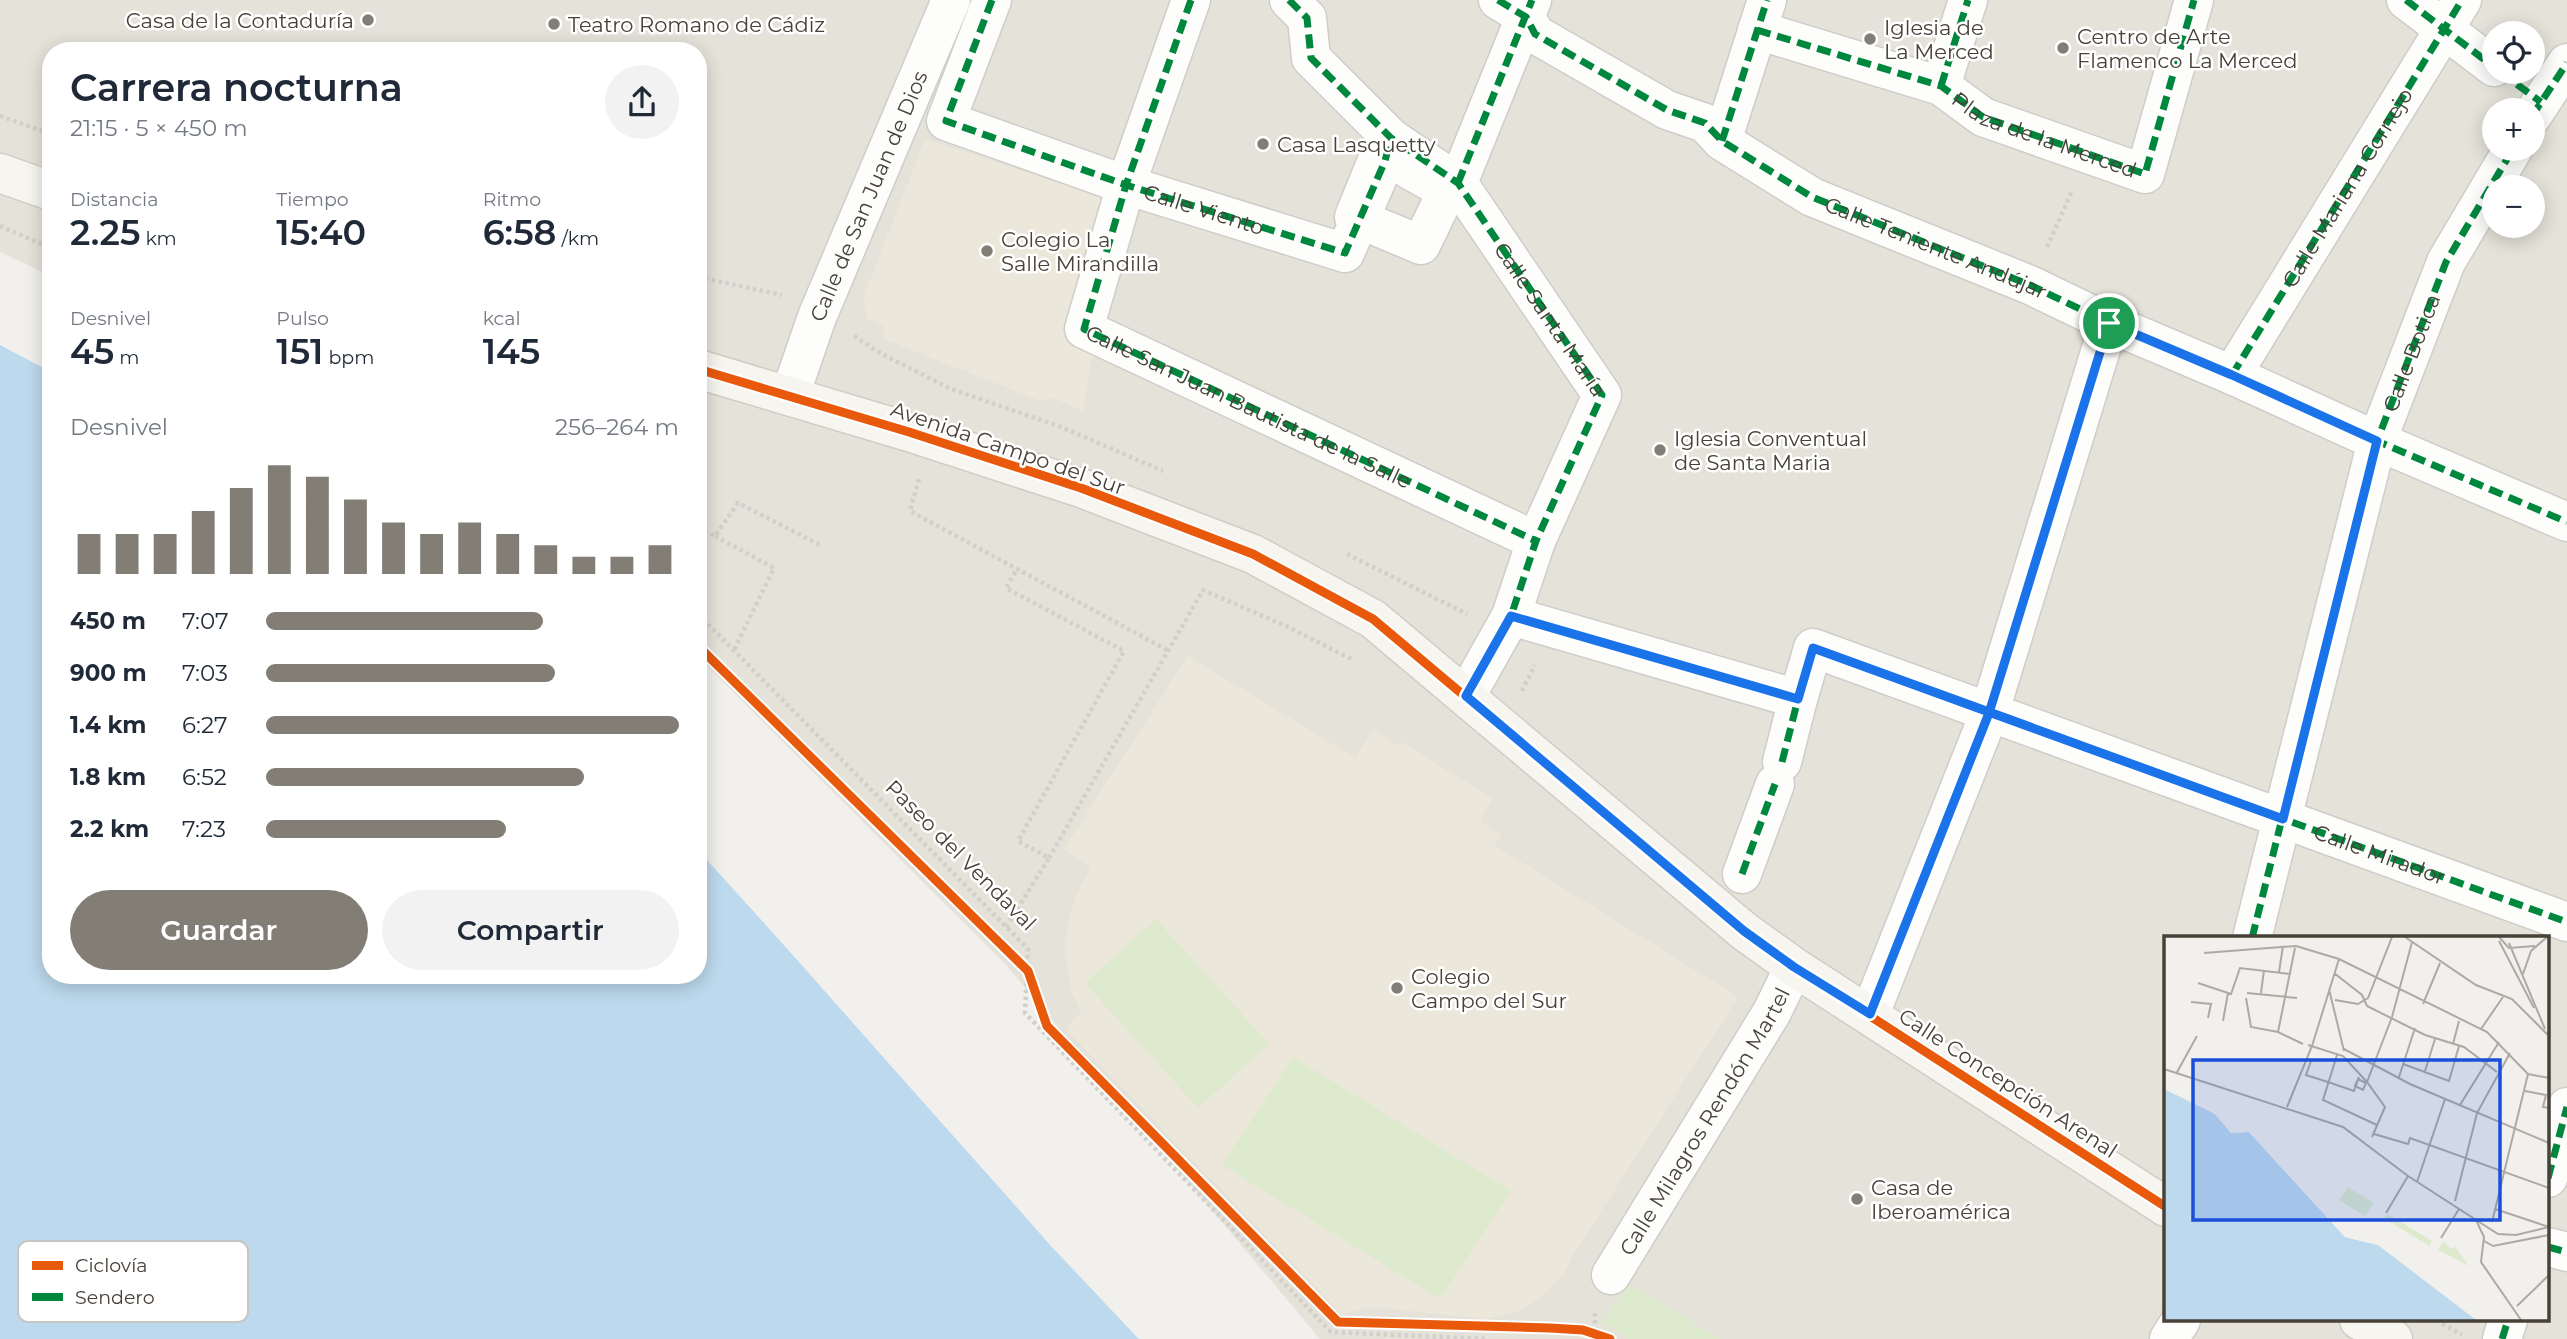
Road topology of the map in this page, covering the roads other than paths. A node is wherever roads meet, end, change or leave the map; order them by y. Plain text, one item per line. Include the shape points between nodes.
1 (951, 0) edge
2 (992, 0) edge
3 (1191, 0) edge
4 (1289, 0) edge
5 (1968, 0) edge
6 (2194, 0) edge
7 (2406, 0) edge
8 (1518, 6) edge
9 (1762, 15) edge
10 (2453, 15) edge
11 (2482, 52) edge
12 (2567, 63) edge
13 (2512, 84) edge
14 (1941, 86) junction
15 (2525, 98) edge
16 (2543, 98) edge
17 (1722, 141) junction
18 (1389, 147) junction
19 (2506, 161) edge
20 (0, 173) edge
21 (1458, 183) junction
22 (1126, 185) junction
23 (42, 188) edge
24 (1359, 219) junction
25 (2109, 323) junction
26 (707, 372) edge
27 (2232, 375) junction
28 (790, 395) junction
29 (2377, 441) junction
30 (2567, 522) edge
31 (1536, 541) junction
32 (1511, 616) junction
33 (1466, 696) junction
34 (1798, 699) junction
35 (1989, 713) junction
36 (2283, 819) junction
37 (1742, 874) dead end
38 (2567, 922) edge
39 (2253, 936) edge
40 (1794, 967) junction
41 (1870, 1014) junction
42 (2567, 1107) edge
43 (2550, 1171) edge
44 (2164, 1206) edge
45 (2550, 1248) edge
46 (2567, 1252) edge
47 (1611, 1275) dead end
48 (2180, 1322) edge
49 (2354, 1322) edge
50 (2363, 1322) edge
51 (2507, 1322) edge
52 (2169, 1339) edge
53 (2369, 1339) edge
54 (2393, 1339) edge
55 (2502, 1339) edge

1 - 28 street, Calle de San Juan de Dios via 817,317
2 - 22 street, Calle Viento via 946,121
3 - 22 street, Calle San Juan Bautista de la Salle
4 - 18 street, Calle Santa María via 1307,18 1311,58
5 - 14 street, Plaza de la Merced
6 - 14 street, Plaza de la Merced via 2145,174 1983,117
7 - 10 street
8 - 17 street, Calle Teniente Andújar via 1535,34 1667,110 1705,123
8 - 21 street
9 - 14 street
9 - 17 street
10 - 11 street
10 - 27 street, Calle Mariana Cornejo
12 - 16 street
13 - 15 street
17 - 25 street, Calle Teniente Andújar via 1812,197 2030,285
18 - 21 street, Calle Santa María
18 - 24 street via 1380,153 1354,217
18 - 24 street via 1447,191 1421,245
19 - 29 street, Calle Botica via 2445,262
20 - 23 street
21 - 31 street, Calle Santa María via 1602,395
22 - 24 street, Calle Viento via 1345,253
22 - 31 street, Calle San Juan Bautista de la Salle via 1084,329
25 - 27 street, Calle Teniente Andújar
25 - 35 street
26 - 28 street, Avenida Campo del Sur
27 - 29 street, Calle Teniente Andújar
28 - 33 street, Avenida Campo del Sur via 1081,488 1253,554 1373,618
29 - 30 street, Calle Teniente Andújar
29 - 36 street, Calle Botica
31 - 32 street, Calle Santa María
32 - 33 street, Calle Santa María
32 - 34 street
33 - 40 street, Avenida Campo del Sur via 1744,931
34 - 35 street, Calle Mirador via 1813,648
34 - 37 street via 1778,773
35 - 36 street, Calle Mirador
35 - 41 street
36 - 38 street, Calle Mirador
36 - 39 street, Calle Botica
40 - 41 street, Calle Concepción Arenal
40 - 47 street, Calle Milagros Rendón Martel via 1772,1012
41 - 44 street, Calle Concepción Arenal
42 - 43 street
45 - 46 street
48 - 52 street
49 - 53 street
50 - 54 street
51 - 55 street

